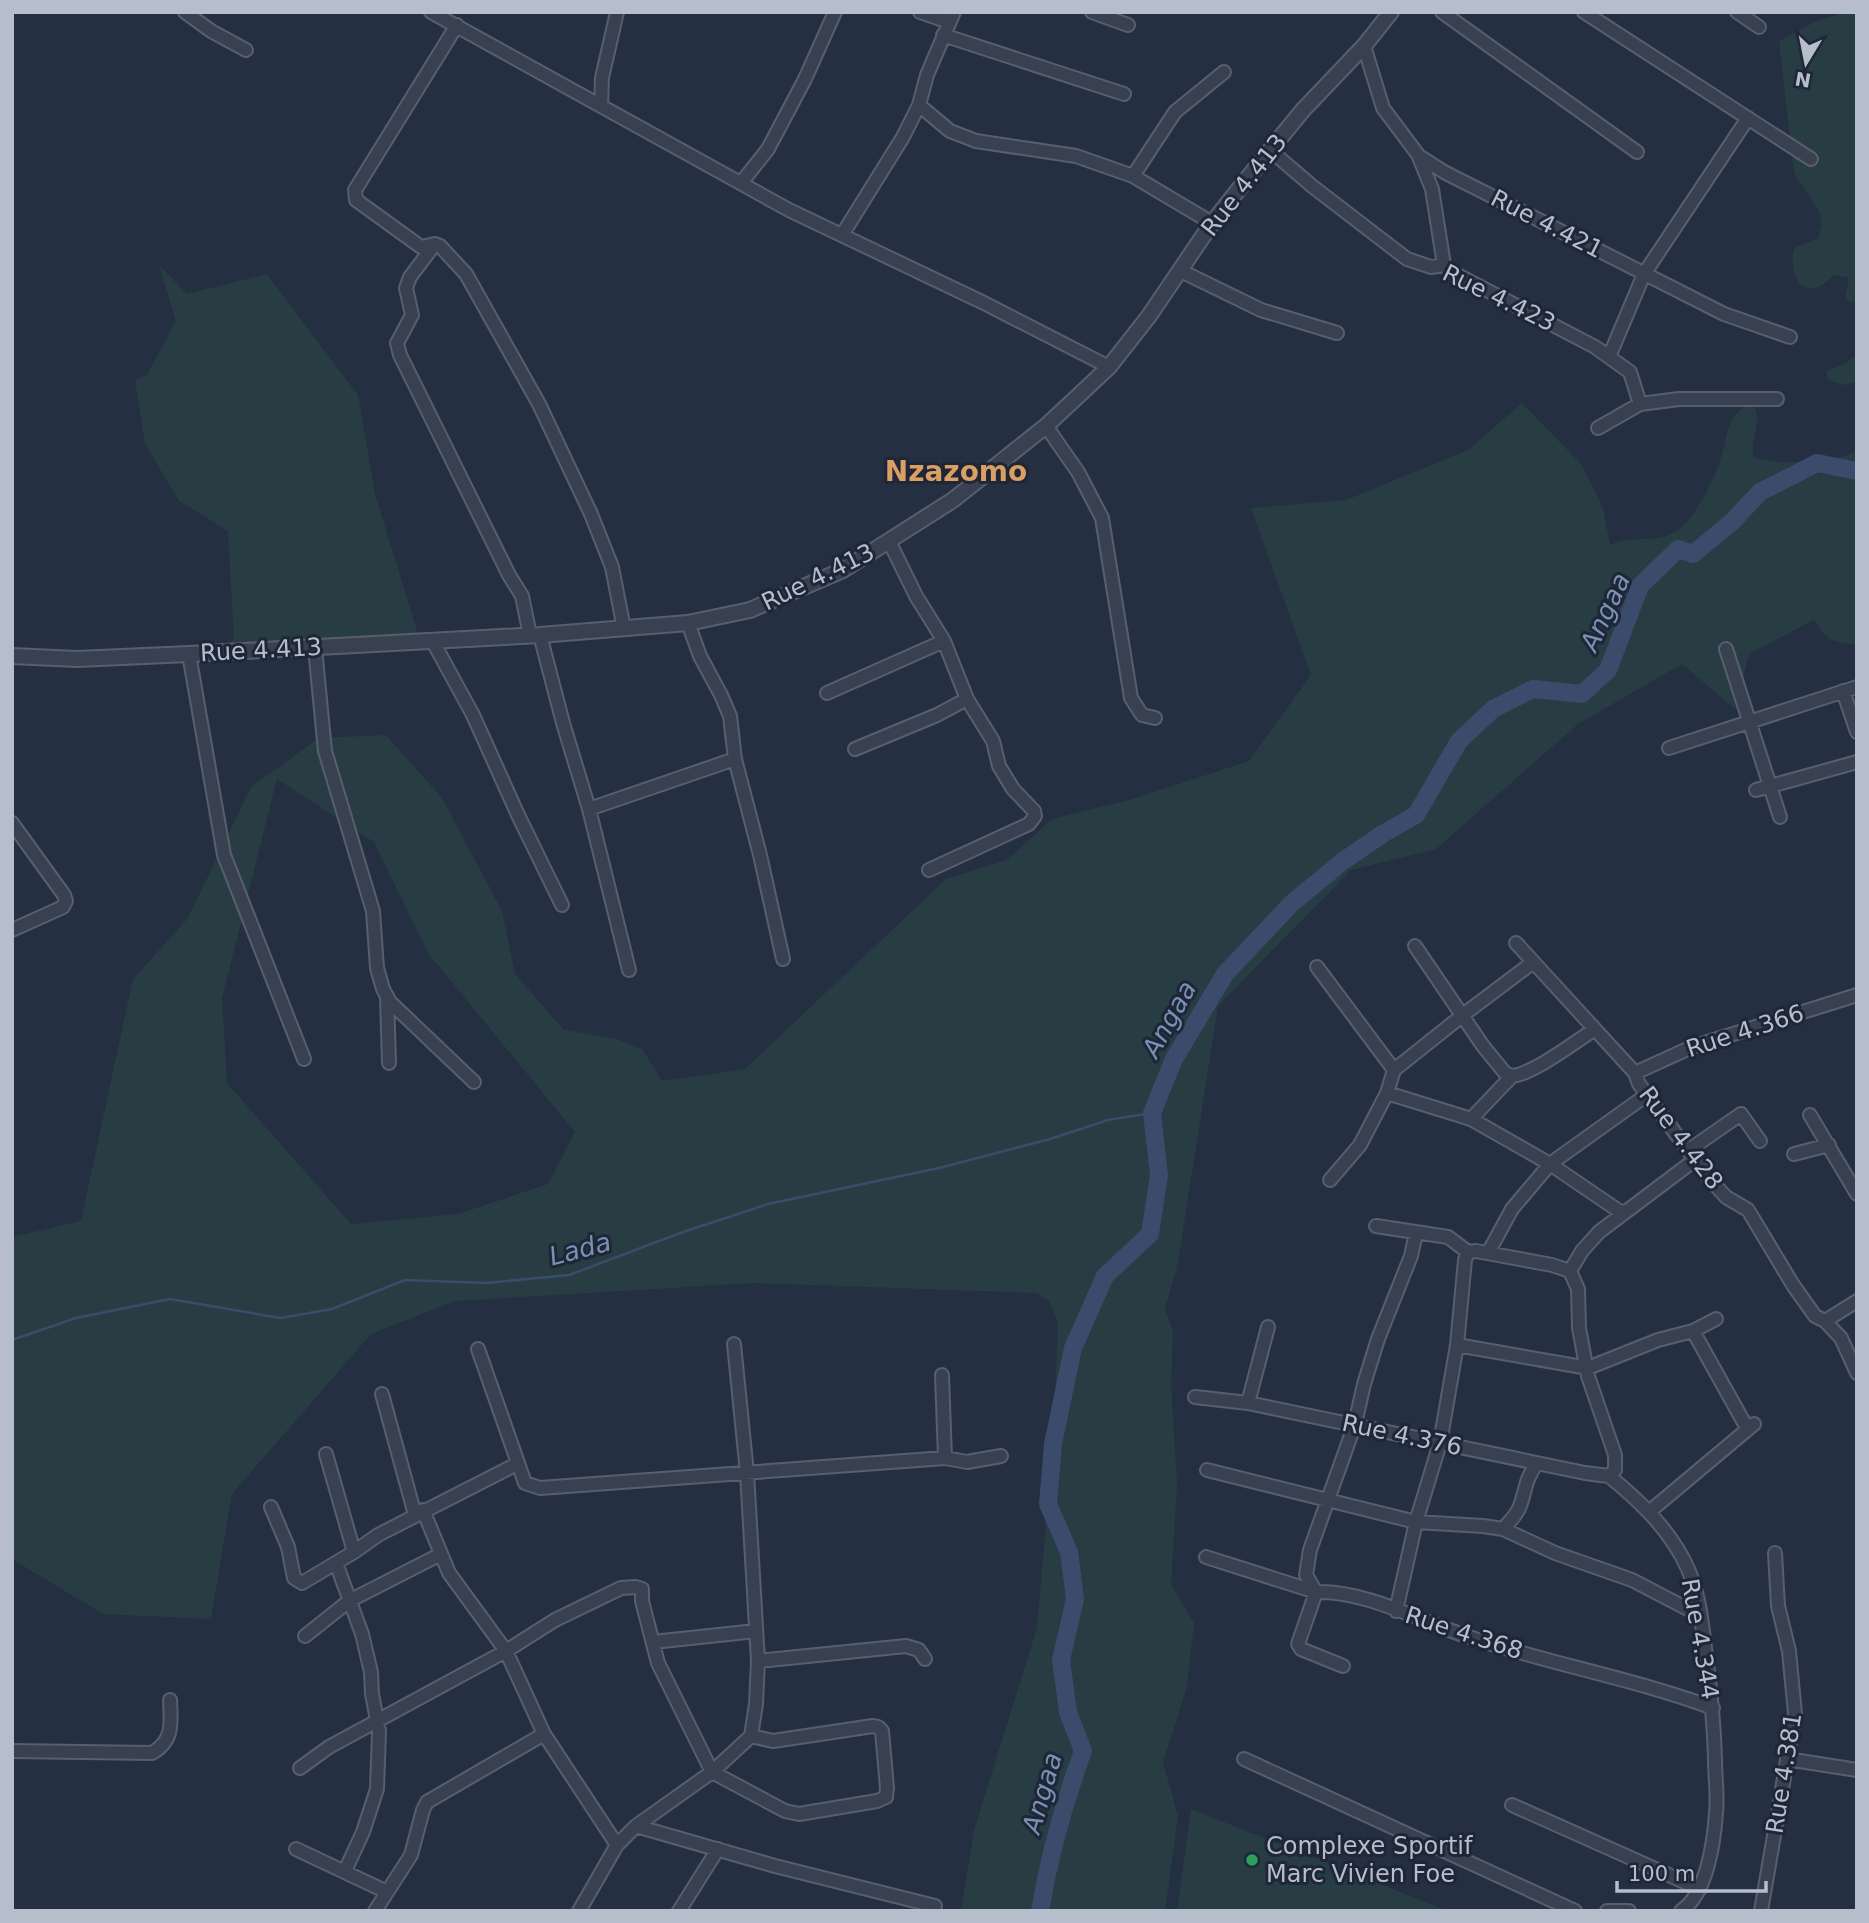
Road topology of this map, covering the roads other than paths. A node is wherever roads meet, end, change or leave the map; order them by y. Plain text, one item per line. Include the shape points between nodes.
1 (185, 12) edge
2 (431, 12) edge
3 (617, 12) edge
4 (835, 12) edge
5 (920, 12) edge
6 (1092, 12) edge
7 (1391, 12) edge
8 (1442, 12) edge
9 (1584, 12) edge
10 (1737, 12) edge
11 (951, 17) edge
12 (452, 19) edge
13 (1128, 24) dead end
14 (1759, 27) dead end
15 (943, 35) junction
16 (1364, 46) junction
17 (246, 50) dead end
18 (1224, 72) dead end
19 (1124, 94) dead end
20 (919, 105) junction
21 (601, 106) junction
22 (1748, 118) junction
23 (1270, 150) junction
24 (1637, 152) dead end
25 (1419, 156) junction
26 (1811, 159) dead end
27 (1133, 176) junction
28 (741, 183) junction
29 (1212, 223) junction
30 (842, 235) junction
31 (435, 244) junction
32 (1444, 265) junction
33 (1181, 271) junction
34 (1644, 274) junction
35 (1337, 332) dead end
36 (1790, 337) dead end
37 (1609, 357) junction
38 (1109, 367) junction
39 (1777, 400) dead end
40 (1640, 404) junction
41 (1046, 426) junction
42 (1598, 428) dead end
43 (889, 541) junction
44 (688, 623) junction
45 (624, 629) junction
46 (535, 635) junction
47 (432, 640) junction
48 (944, 640) junction
49 (315, 648) junction
50 (1726, 649) dead end
51 (189, 654) junction
52 (12, 656) edge
53 (1857, 687) edge
54 (1843, 691) junction
55 (827, 693) dead end
56 (967, 699) junction
57 (1155, 718) dead end
58 (1750, 722) junction
59 (1857, 732) edge
60 (1669, 748) dead end
61 (855, 749) dead end
62 (735, 759) junction
63 (1857, 762) edge
64 (1770, 786) junction
65 (1756, 790) dead end
66 (589, 809) junction
67 (1780, 817) dead end
68 (12, 823) edge
69 (929, 870) dead end
70 (562, 905) dead end
71 (12, 930) edge
72 (1516, 943) dead end
73 (1415, 946) dead end
74 (783, 959) dead end
75 (1532, 963) junction
76 (1317, 967) dead end
77 (629, 970) dead end
78 (1857, 995) edge
79 (387, 997) junction
80 (1462, 1015) junction
81 (1595, 1029) junction
82 (304, 1059) dead end
83 (389, 1063) dead end
84 (1394, 1070) junction
85 (1635, 1073) junction
86 (1512, 1076) junction
87 (474, 1082) dead end
88 (1387, 1093) junction
89 (1648, 1094) junction
90 (1811, 1115) dead end
91 (1471, 1119) junction
92 (1760, 1141) dead end
93 (1829, 1145) junction
94 (1794, 1154) dead end
95 (1692, 1155) junction
96 (1550, 1164) junction
97 (1330, 1180) dead end
98 (1857, 1194) edge
99 (1624, 1212) junction
100 (1376, 1226) dead end
101 (1416, 1233) junction
102 (1468, 1252) junction
103 (1488, 1253) junction
104 (1570, 1271) junction
105 (1857, 1301) edge
106 (1716, 1318) dead end
107 (1825, 1321) junction
108 (1268, 1327) dead end
109 (1693, 1331) junction
110 (734, 1344) dead end
111 (1457, 1345) junction
112 (478, 1349) dead end
113 (1588, 1368) junction
114 (1857, 1373) edge
115 (942, 1375) dead end
116 (382, 1394) dead end
117 (1195, 1397) dead end
118 (1248, 1403) junction
119 (1355, 1424) junction
120 (1440, 1443) junction
121 (326, 1454) dead end
122 (1001, 1455) dead end
123 (945, 1458) junction
124 (1537, 1463) junction
125 (517, 1464) junction
126 (1207, 1470) dead end
127 (747, 1473) junction
128 (1609, 1476) junction
129 (1329, 1500) junction
130 (271, 1507) dead end
131 (1649, 1512) junction
132 (419, 1513) junction
133 (1416, 1522) junction
134 (1503, 1529) junction
135 (354, 1552) junction
136 (1775, 1553) dead end
137 (441, 1554) junction
138 (1206, 1558) dead end
139 (336, 1563) junction
140 (1316, 1592) junction
141 (349, 1601) junction
142 (1396, 1611) junction
143 (1701, 1616) junction
144 (756, 1631) junction
145 (305, 1636) dead end
146 (653, 1642) junction
147 (506, 1651) junction
148 (925, 1659) dead end
149 (758, 1661) junction
150 (1343, 1666) dead end
151 (170, 1700) dead end
152 (1713, 1708) junction
153 (378, 1721) junction
154 (544, 1734) junction
155 (751, 1736) junction
156 (12, 1751) edge
157 (1244, 1759) dead end
158 (1787, 1759) junction
159 (300, 1768) dead end
160 (1857, 1770) edge
161 (712, 1772) junction
162 (1512, 1805) dead end
163 (636, 1826) junction
164 (617, 1845) junction
165 (296, 1849) dead end
166 (718, 1849) junction
167 (345, 1871) junction
168 (1700, 1889) junction
169 (387, 1892) junction
170 (935, 1906) dead end
171 (375, 1911) edge
172 (579, 1911) edge
173 (679, 1911) edge
174 (1575, 1911) edge
175 (1607, 1911) edge
176 (1629, 1911) edge
177 (1681, 1911) edge
178 (1762, 1911) edge

1 - 17 street
2 - 12 street
3 - 21 street via 602,78
4 - 28 street via 768,149
5 - 11 street
6 - 13 street
7 - 16 street, Rue 4.413
8 - 24 street
9 - 22 street
10 - 14 street
11 - 15 street
12 - 21 street
12 - 31 street via 355,190 356,200 416,244
15 - 19 street
15 - 20 street
16 - 23 street, Rue 4.413
16 - 25 street, Rue 4.421 via 1383,108
18 - 27 street via 1175,112
20 - 27 street via 950,131 976,141 1076,156
20 - 30 street
21 - 28 street
22 - 26 street
22 - 34 street
23 - 29 street, Rue 4.413
23 - 32 street, Rue 4.423 via 1407,259 1431,267
25 - 32 street via 1432,189
25 - 34 street, Rue 4.421
27 - 29 street
28 - 30 street
29 - 33 street, Rue 4.413
30 - 38 street
31 - 45 street via 466,274 539,404 608,556
31 - 46 street via 410,276 406,288 412,315 397,343 522,596
32 - 37 street, Rue 4.423
33 - 35 street via 1262,310
33 - 38 street, Rue 4.413
34 - 36 street, Rue 4.421 via 1724,314
34 - 37 street
37 - 40 street, Rue 4.423 via 1630,372
38 - 41 street, Rue 4.413
39 - 40 street via 1679,399
40 - 42 street
41 - 43 street, Rue 4.413 via 953,500
41 - 57 street via 1079,472 1102,518 1131,698 1142,715
43 - 44 street, Rue 4.413 via 843,569 768,604
43 - 48 street
44 - 45 street, Rue 4.413
44 - 62 street via 730,716
45 - 46 street, Rue 4.413
46 - 47 street, Rue 4.413
46 - 66 street
47 - 49 street, Rue 4.413
47 - 70 street via 474,715
48 - 55 street
48 - 56 street
49 - 51 street, Rue 4.413
49 - 79 street via 325,751 373,911 377,968
50 - 58 street
51 - 52 street, Rue 4.413 via 77,659
51 - 82 street via 224,855
53 - 54 street
54 - 58 street
54 - 59 street
56 - 61 street
56 - 69 street via 988,730 999,766 1035,816 1029,824
58 - 60 street
58 - 64 street
62 - 66 street
62 - 74 street
63 - 64 street
64 - 65 street
64 - 67 street
66 - 77 street
68 - 71 street via 65,901 54,912
72 - 75 street, Rue 4.428
73 - 80 street
75 - 80 street
75 - 81 street, Rue 4.428
76 - 84 street
78 - 85 street, Rue 4.366 via 1692,1047
79 - 83 street
79 - 87 street
80 - 84 street
80 - 86 street via 1504,1073
81 - 85 street, Rue 4.428
81 - 86 street via 1527,1072
84 - 88 street
85 - 89 street, Rue 4.428
86 - 91 street
88 - 91 street
88 - 97 street via 1360,1145
89 - 95 street, Rue 4.428
89 - 96 street
90 - 93 street
91 - 96 street
92 - 95 street via 1741,1114
93 - 94 street
93 - 98 street
95 - 99 street
95 - 107 street, Rue 4.428 via 1726,1197 1748,1210 1793,1285 1815,1316
96 - 99 street
96 - 103 street via 1512,1209
99 - 104 street via 1599,1232
100 - 101 street
101 - 102 street via 1448,1237
101 - 119 street via 1374,1350
102 - 103 street
102 - 111 street
103 - 104 street
104 - 113 street via 1578,1289 1579,1328
105 - 107 street
106 - 109 street
107 - 114 street, Rue 4.428 via 1841,1338
108 - 118 street
109 - 113 street
109 - 131 street via 1751,1426
110 - 127 street
111 - 113 street
111 - 120 street
112 - 125 street
113 - 128 street via 1615,1455 1615,1470
115 - 123 street
116 - 132 street
117 - 118 street, Rue 4.376
118 - 119 street, Rue 4.376
119 - 120 street, Rue 4.376
119 - 129 street
120 - 124 street, Rue 4.376
120 - 133 street
121 - 135 street
122 - 123 street via 967,1462
123 - 127 street
124 - 128 street, Rue 4.376
124 - 134 street via 1527,1478 1521,1504
125 - 127 street via 525,1483 540,1488
125 - 132 street
126 - 129 street
127 - 144 street
128 - 131 street, Rue 4.344
129 - 133 street
129 - 140 street via 1310,1550 1306,1575
130 - 139 street via 297,1581 302,1583
131 - 143 street, Rue 4.344 via 1669,1535 1688,1570
132 - 135 street
132 - 137 street
133 - 134 street
133 - 142 street
134 - 143 street via 1632,1580
135 - 139 street
136 - 158 street, Rue 4.381 via 1777,1606 1790,1651 1796,1714
137 - 141 street
137 - 147 street via 449,1573
138 - 140 street, Rue 4.368
139 - 141 street
140 - 142 street, Rue 4.368 via 1359,1597
140 - 150 street via 1298,1644
141 - 145 street
141 - 153 street via 362,1633
142 - 152 street, Rue 4.368 via 1464,1636 1667,1691
143 - 152 street, Rue 4.344
144 - 146 street
144 - 149 street
146 - 147 street via 642,1590 636,1587 621,1588 555,1620
146 - 161 street via 658,1663
147 - 153 street
147 - 154 street
148 - 149 street via 919,1650 906,1646
149 - 155 street
151 - 156 street via 171,1733 162,1748 152,1753
152 - 168 street, Rue 4.344 via 1717,1811
153 - 159 street
153 - 167 street via 377,1788
154 - 164 street
154 - 169 street via 427,1802 411,1854
155 - 161 street
155 - 161 street via 773,1741 878,1727 882,1731 886,1797 799,1814
157 - 174 street
158 - 160 street
158 - 178 street, Rue 4.381
161 - 163 street
162 - 168 street
163 - 164 street
163 - 166 street
164 - 172 street
165 - 167 street
166 - 170 street
166 - 173 street
167 - 169 street
168 - 177 street, Rue 4.344
169 - 171 street
175 - 176 street

